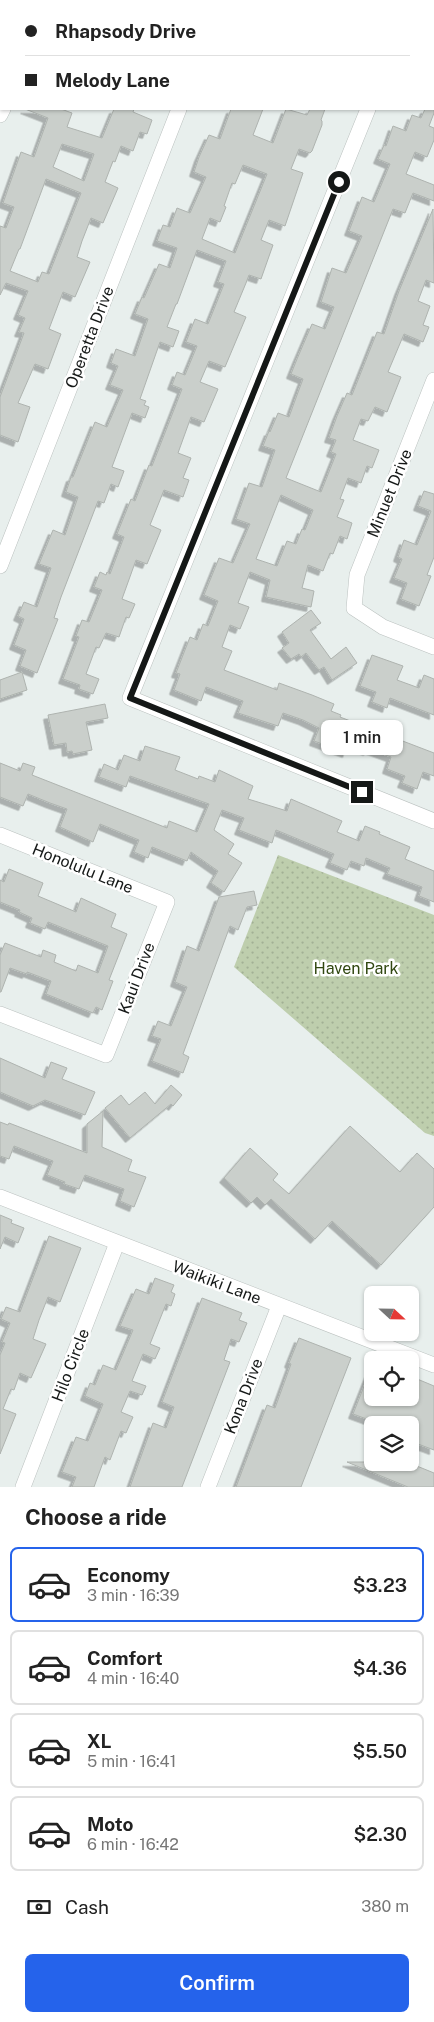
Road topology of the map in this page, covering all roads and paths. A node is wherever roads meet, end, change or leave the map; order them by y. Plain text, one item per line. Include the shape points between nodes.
1 (179, 110) edge
2 (368, 110) edge
3 (434, 380) edge
4 (0, 566) edge
5 (434, 646) edge
6 (434, 821) edge
7 (0, 835) edge
8 (167, 902) joint
9 (0, 1014) edge
10 (0, 1197) edge
11 (117, 1243) junction
12 (279, 1306) junction
13 (434, 1365) edge
14 (22, 1487) edge
15 (208, 1487) edge

1 - 4 street, Operetta Drive
2 - 6 street via 130,698
3 - 5 street, Minuet Drive via 357,574 354,608 383,627
7 - 8 street, Honolulu Lane
8 - 9 street, Kaui Drive via 106,1055
10 - 11 street, Waikiki Lane
11 - 12 street, Waikiki Lane
11 - 14 street, Hilo Circle
12 - 13 street, Waikiki Lane
12 - 15 street, Kona Drive

